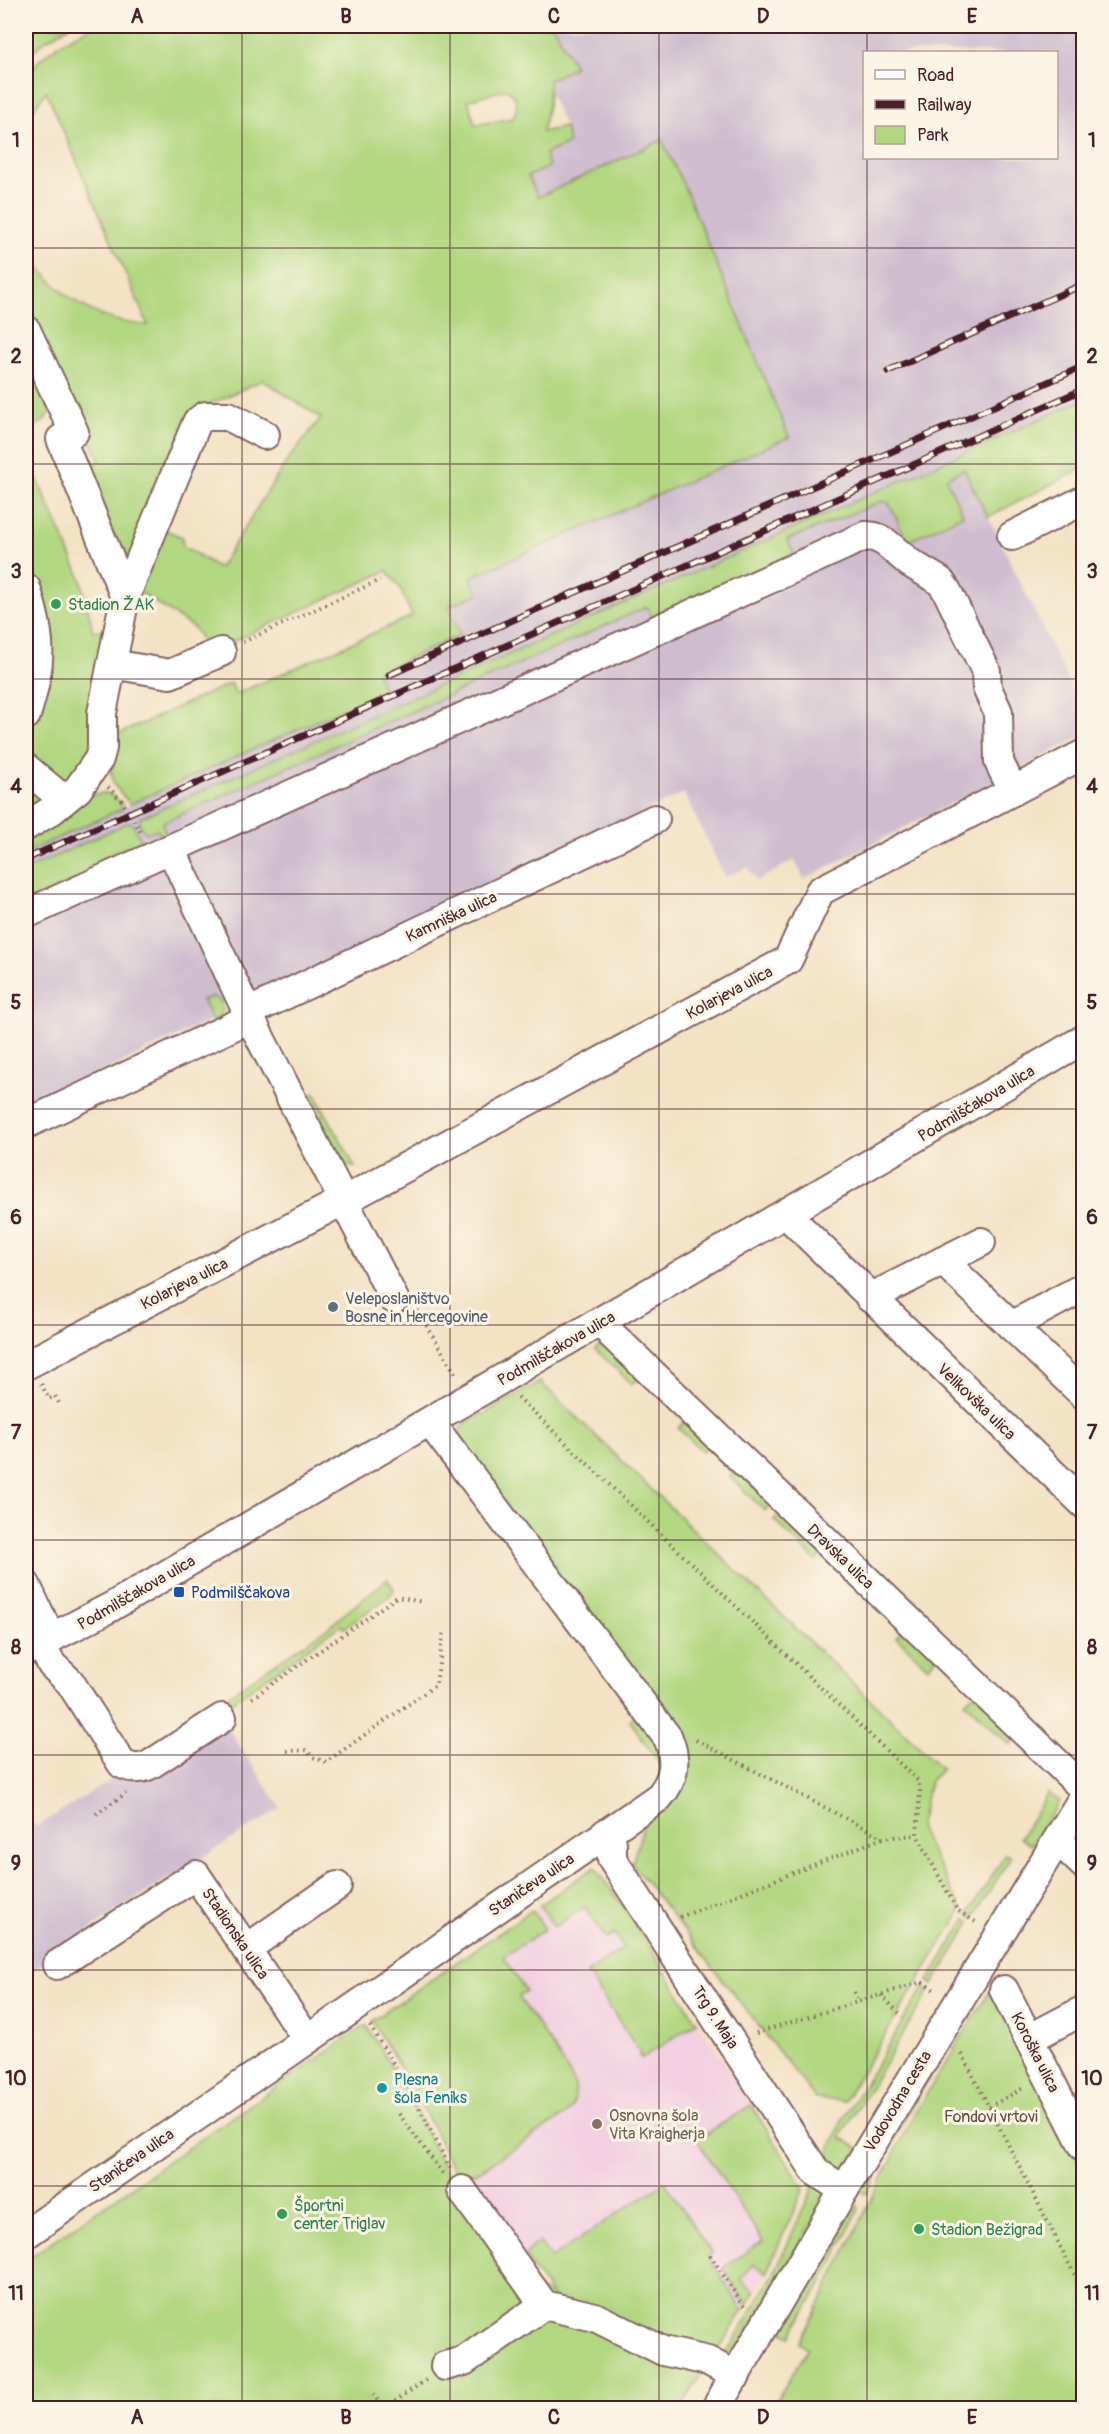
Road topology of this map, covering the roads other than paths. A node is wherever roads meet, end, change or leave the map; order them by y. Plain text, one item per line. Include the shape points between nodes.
1 (26, 330) edge
2 (33, 366) edge
3 (265, 435) dead end
4 (1083, 500) edge
5 (1012, 536) dead end
6 (26, 588) edge
7 (125, 597) junction
8 (221, 652) road end
9 (112, 664) junction
10 (29, 718) edge
11 (1083, 754) edge
12 (26, 768) edge
13 (1014, 791) junction
14 (64, 800) junction
15 (656, 819) dead end
16 (26, 826) edge
17 (164, 852) junction
18 (26, 914) edge
19 (248, 1016) junction
20 (1083, 1039) edge
21 (26, 1124) edge
22 (342, 1201) junction
23 (786, 1214) junction
24 (981, 1242) dead end
25 (943, 1261) junction
26 (1083, 1287) edge
27 (870, 1298) junction
28 (394, 1299) road end
29 (602, 1321) junction
30 (1011, 1326) junction
31 (32, 1373) edge
32 (1083, 1395) edge
33 (430, 1422) junction
34 (1083, 1504) edge
35 (26, 1584) edge
36 (39, 1645) edge
37 (222, 1718) dead end
38 (1083, 1790) edge
39 (1083, 1796) edge
40 (606, 1833) junction
41 (1058, 1840) junction
42 (1083, 1865) edge
43 (337, 1886) dead end
44 (246, 1949) junction
45 (57, 1965) dead end
46 (1004, 1990) dead end
47 (1083, 2010) edge
48 (307, 2039) junction
49 (1029, 2039) junction
50 (1083, 2147) edge
51 (462, 2190) road end
52 (844, 2190) junction
53 (26, 2234) edge
54 (544, 2305) junction
55 (445, 2366) road end
56 (736, 2376) junction
57 (716, 2409) edge

1 - 2 street
2 - 7 street via 74,432 61,439
3 - 7 street via 228,416 205,416 196,422
4 - 5 street
6 - 10 street via 39,648 38,678
7 - 9 street
8 - 9 street via 170,674
9 - 14 street via 102,713 99,759 78,789
11 - 13 street, Kolarjeva ulica
12 - 14 street
13 - 17 street via 999,762 998,712 987,688 986,671 947,591 930,573 910,563 885,542 865,536
13 - 22 street, Kolarjeva ulica via 820,891 788,960
14 - 16 street
15 - 19 street, Kamniška ulica
17 - 18 street
17 - 19 street
19 - 21 street, Kamniška ulica
19 - 22 street
20 - 23 street, Podmilščakova ulica
22 - 28 street
22 - 31 street, Kolarjeva ulica
23 - 27 street, Velikovška ulica
23 - 29 street, Podmilščakova ulica
24 - 25 street
25 - 27 street
25 - 30 street
26 - 30 street
27 - 34 street, Velikovška ulica
29 - 33 street, Podmilščakova ulica
29 - 38 street, Dravska ulica via 612,1335
30 - 32 street
33 - 36 street, Podmilščakova ulica via 119,1603
33 - 40 street, Staničeva ulica via 662,1728 673,1749 669,1782 659,1797
35 - 36 street
36 - 37 street via 70,1682 122,1764 132,1769 152,1764
39 - 41 street, Vodovodna cesta
40 - 48 street, Staničeva ulica
40 - 52 street, Trg 9. Maja via 612,1842 612,1859 816,2172
41 - 42 street
41 - 52 street, Vodovodna cesta
43 - 44 street
44 - 45 street, Stadionska ulica via 196,1875
44 - 48 street, Stadionska ulica
46 - 49 street, Koroška ulica
47 - 49 street
48 - 53 street, Staničeva ulica
49 - 50 street, Koroška ulica
51 - 54 street
52 - 56 street, Vodovodna cesta
54 - 55 street via 464,2361
54 - 56 street via 595,2317 663,2351 708,2361
56 - 57 street, Vodovodna cesta

